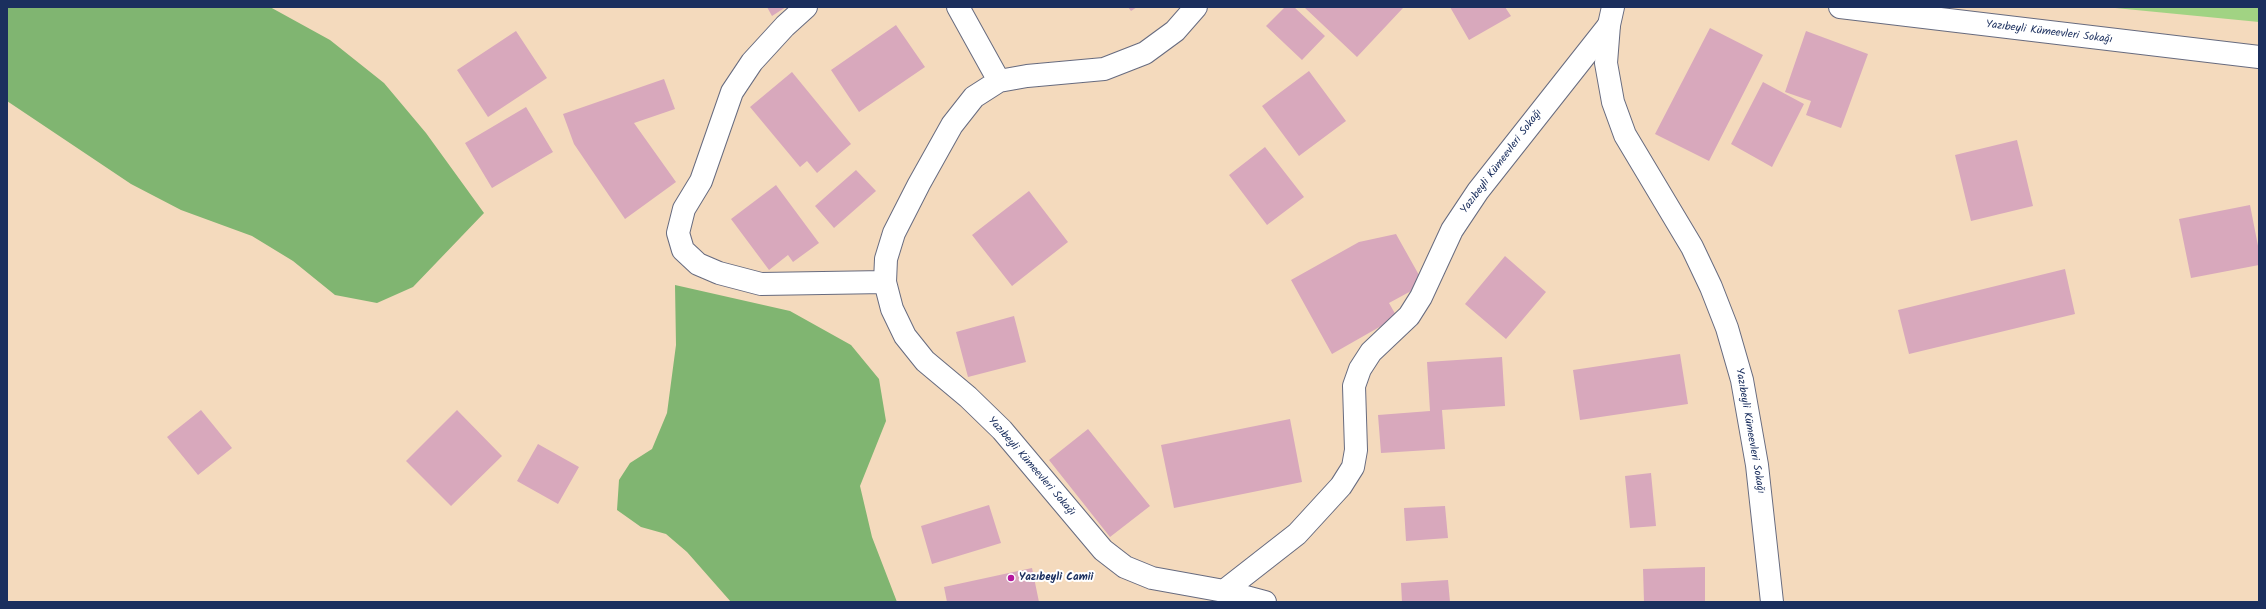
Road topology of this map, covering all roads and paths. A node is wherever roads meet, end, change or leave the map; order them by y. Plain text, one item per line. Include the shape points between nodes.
1 (806, 7) edge
2 (958, 7) edge
3 (1196, 7) edge
4 (1840, 7) edge
5 (1611, 16) edge
6 (2259, 58) edge
7 (999, 81) junction
8 (885, 282) junction
9 (1224, 591) junction
10 (1265, 602) edge
11 (1772, 602) edge

1 - 8 street via 752,62 732,92 701,181 684,209 678,233 683,250 698,264 719,273 761,284
2 - 7 street
3 - 7 street, Yazıbeyli Kümeevleri Sokağı via 1175,31 1145,53 1104,69
4 - 6 street, Yazıbeyli Kümeevleri Sokağı
5 - 9 street, Yazıbeyli Kümeevleri Sokağı via 1478,191 1452,230 1421,297 1409,316 1371,352 1360,369 1354,386 1356,450 1353,467 1342,486 1297,534
5 - 11 street, Yazıbeyli Kümeevleri Sokağı via 1606,63 1613,102 1625,135 1692,247 1711,287 1727,328 1742,380 1757,465
7 - 8 street, Yazıbeyli Kümeevleri Sokağı via 974,97 952,125 937,151 894,233 886,259
8 - 9 street, Yazıbeyli Kümeevleri Sokağı via 892,309 906,336 925,361 1002,430 1103,550 1125,567 1152,578
9 - 10 street, Yazıbeyli Kümeevleri Sokağı

